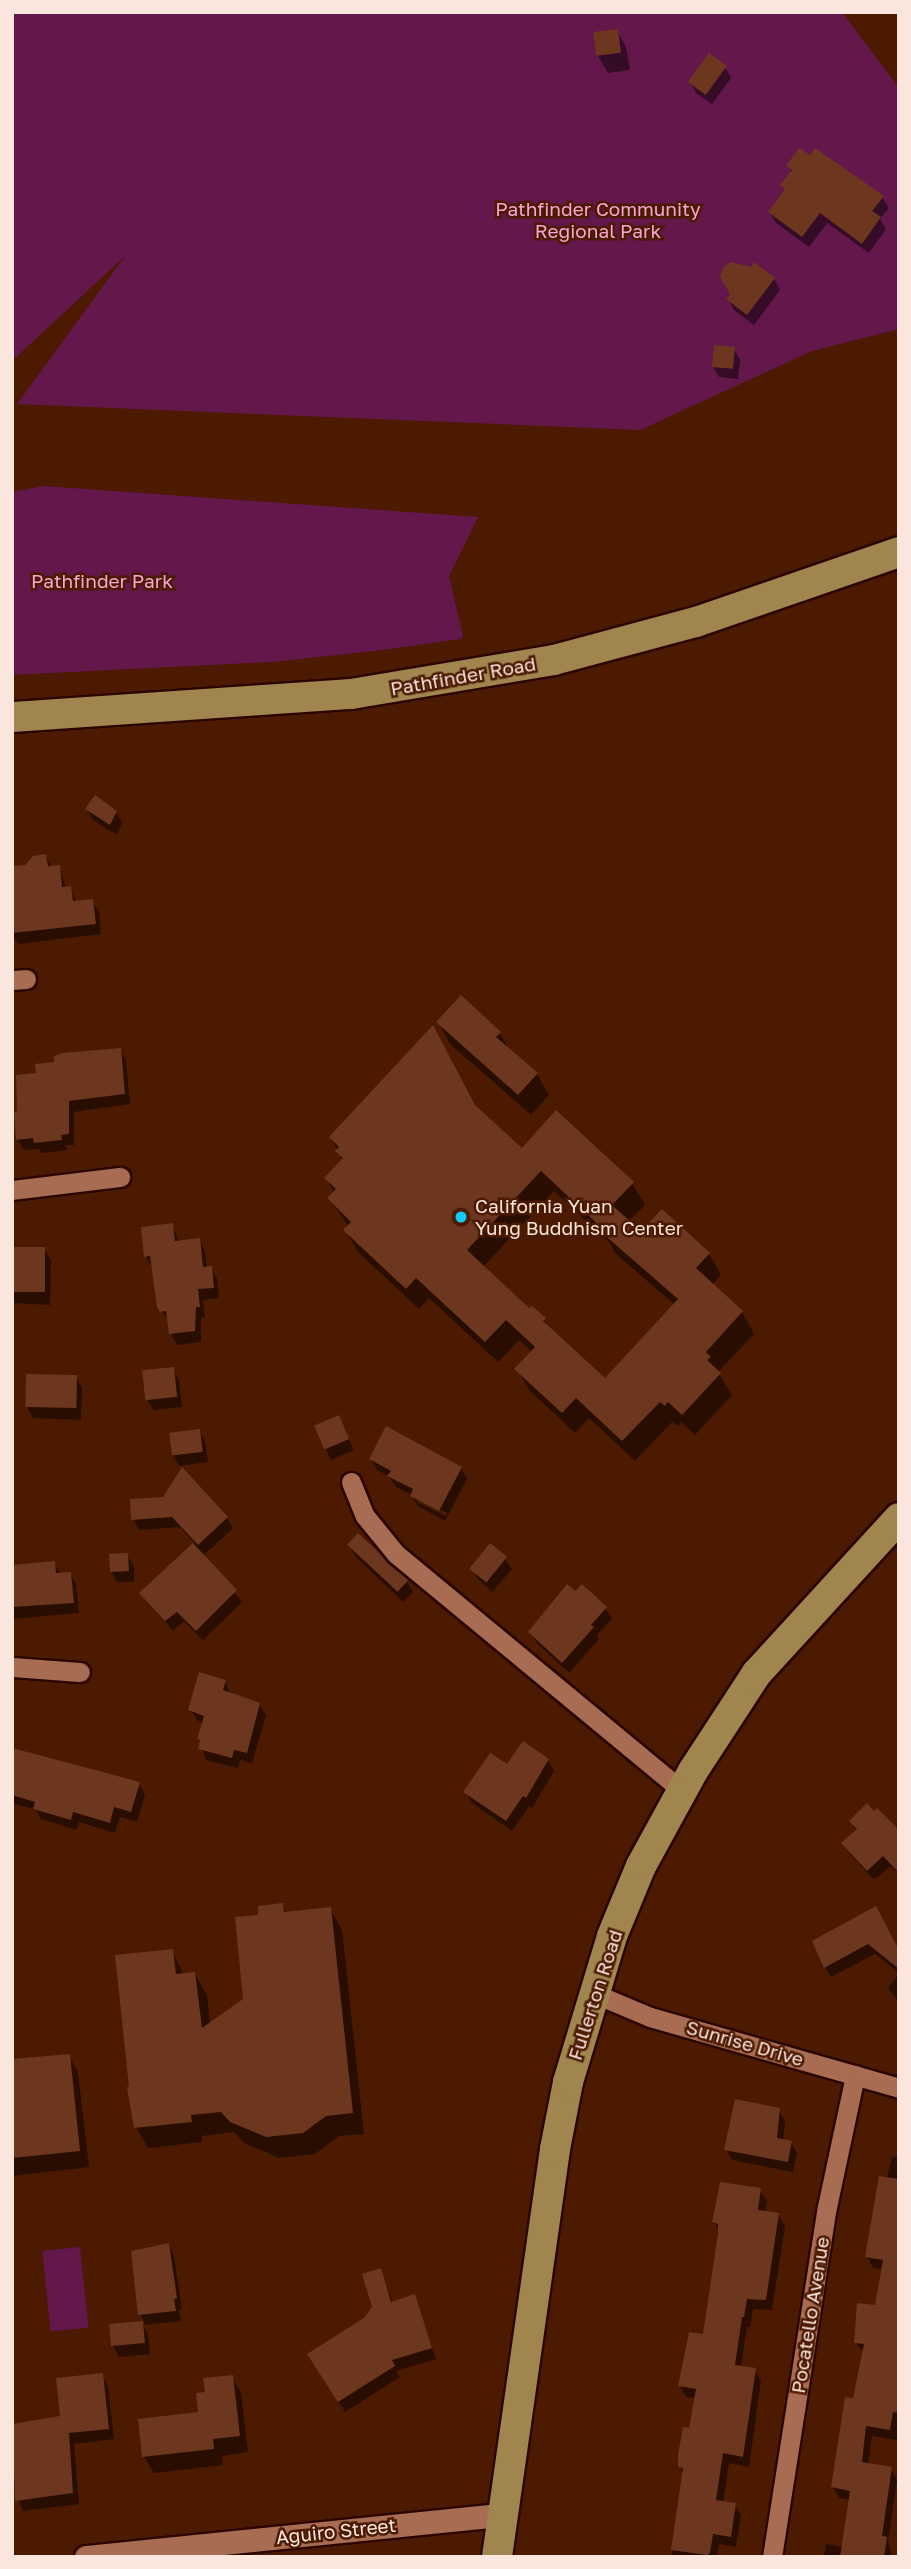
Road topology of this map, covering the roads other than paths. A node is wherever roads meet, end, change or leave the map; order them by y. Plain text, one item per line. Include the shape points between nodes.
1 (899, 552) edge
2 (12, 717) edge
3 (120, 1177) dead end
4 (12, 1190) edge
5 (351, 1482) dead end
6 (899, 1518) edge
7 (12, 1667) edge
8 (80, 1672) dead end
9 (682, 1791) junction
10 (593, 1993) junction
11 (855, 2075) junction
12 (899, 2088) edge
13 (503, 2515) junction
14 (86, 2557) edge
15 (497, 2557) edge
16 (772, 2557) edge

1 - 2 main road, Pathfinder Road via 696,622 554,660 351,694
3 - 4 street
5 - 9 street via 365,1516 396,1554
6 - 9 main road, Fullerton Road via 757,1672
7 - 8 street
9 - 10 main road, Fullerton Road via 641,1866
10 - 11 street, Sunrise Drive via 650,2017
10 - 13 main road, Fullerton Road via 555,2149
11 - 12 street, Sunrise Drive
11 - 16 street, Pocatello Avenue via 827,2207
13 - 14 street, Aguiro Street
13 - 15 main road, Fullerton Road

